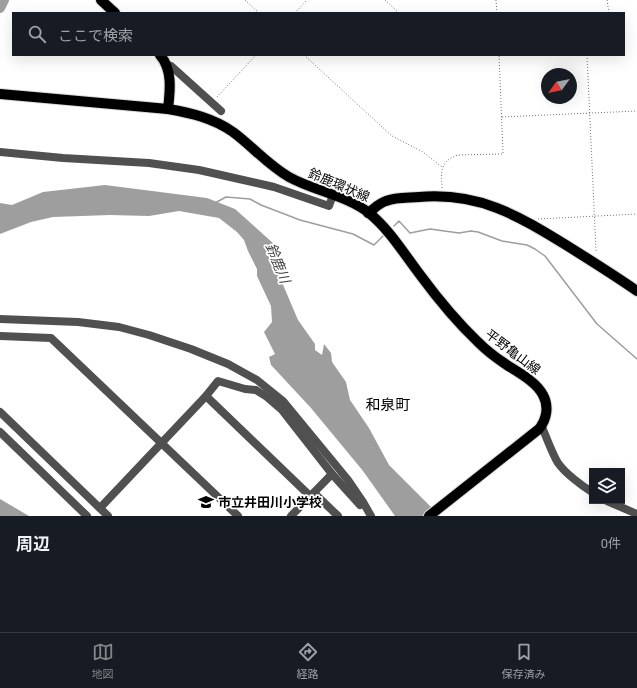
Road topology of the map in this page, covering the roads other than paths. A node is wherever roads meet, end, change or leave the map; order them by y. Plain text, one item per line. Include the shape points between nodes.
1 (101, 0) edge
2 (114, 12) edge
3 (163, 59) edge
4 (0, 94) edge
5 (168, 109) junction
6 (220, 111) dead end
7 (0, 152) edge
8 (333, 195) junction
9 (368, 213) junction
10 (637, 291) edge
11 (0, 319) edge
12 (0, 336) edge
13 (206, 396) junction
14 (0, 412) edge
15 (540, 427) junction
16 (0, 432) edge
17 (162, 442) junction
18 (332, 474) junction
19 (589, 490) edge
20 (312, 494) junction
21 (614, 504) edge
22 (100, 508) junction
23 (369, 513) edge
24 (637, 514) edge
25 (87, 516) edge
26 (108, 516) edge
27 (238, 516) edge
28 (291, 516) edge
29 (338, 516) edge
30 (429, 516) edge

1 - 2 main road
3 - 5 main road via 170,79
3 - 6 street
4 - 5 main road, 鈴鹿環状線
5 - 8 main road, 鈴鹿環状線 via 196,114 218,123 290,178
7 - 8 street via 149,162 199,170 274,187 329,206
8 - 9 main road, 鈴鹿環状線
9 - 10 main road, 鈴鹿環状線 via 390,200 423,197 470,200 495,207 532,225
9 - 15 main road, 平野亀山線 via 383,226 465,330 540,390 547,408
11 - 23 street via 78,322 119,327 150,335 228,364 257,380 283,400 348,480
12 - 17 street via 51,338
13 - 17 street
13 - 18 street via 218,382 256,390 267,396 282,410
13 - 20 street
14 - 22 street
15 - 19 street via 559,465
15 - 30 main road
16 - 25 street
17 - 22 street
17 - 27 street
18 - 20 street
18 - 23 street
20 - 28 street
20 - 29 street
21 - 24 street
22 - 26 street

